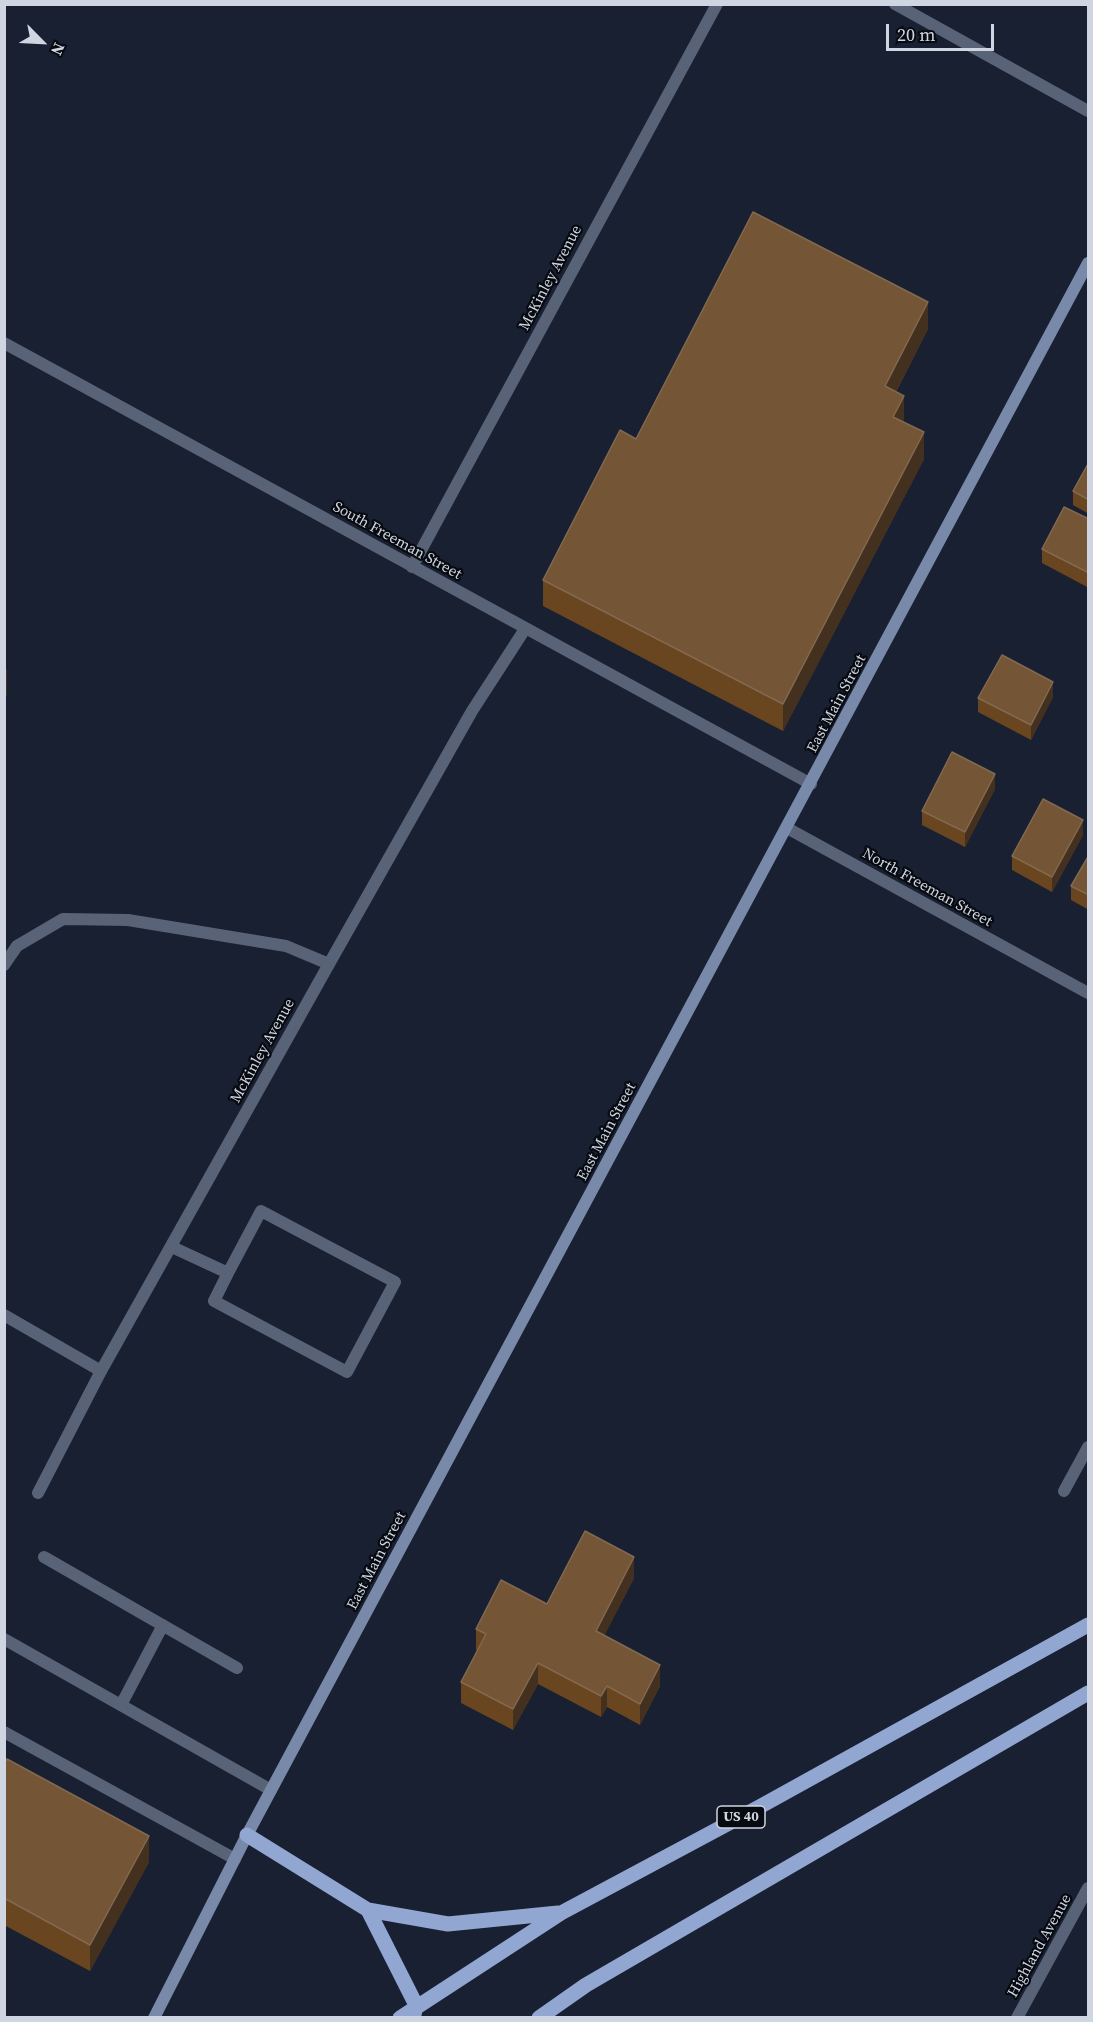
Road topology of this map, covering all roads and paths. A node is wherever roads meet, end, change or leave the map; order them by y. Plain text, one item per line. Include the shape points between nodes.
1 (717, 4) edge
2 (895, 4) edge
3 (1088, 110) edge
4 (1089, 263) edge
5 (4, 343) edge
6 (412, 567) junction
7 (525, 629) junction
8 (811, 784) junction
9 (787, 828) junction
10 (328, 964) junction
11 (4, 965) edge
12 (1089, 993) edge
13 (172, 1247) junction
14 (228, 1273) junction
15 (4, 1315) edge
16 (101, 1371) junction
17 (1089, 1447) edge
18 (1064, 1491) dead end
19 (38, 1493) dead end
20 (44, 1557) dead end
21 (1089, 1625) edge
22 (163, 1626) junction
23 (4, 1639) edge
24 (237, 1668) dead end
25 (1089, 1693) edge
26 (121, 1705) junction
27 (4, 1732) edge
28 (271, 1790) junction
29 (247, 1835) junction
30 (235, 1859) junction
31 (1089, 1888) edge
32 (368, 1910) junction
33 (561, 1913) junction
34 (415, 2011) edge
35 (154, 2018) edge
36 (400, 2018) edge
37 (539, 2018) edge
38 (1017, 2018) edge

1 - 6 street, McKinley Avenue
2 - 3 street
4 - 8 main road, East Main Street
5 - 6 street, South Freeman Street
6 - 7 street, South Freeman Street
7 - 8 street, South Freeman Street
7 - 10 street, McKinley Avenue via 472,711
8 - 9 main road, East Main Street
9 - 12 street, North Freeman Street
9 - 28 main road, East Main Street
10 - 11 street via 286,946 264,942 128,920 63,919 17,946
10 - 13 street, McKinley Avenue
13 - 14 street
13 - 16 street, McKinley Avenue
14 - 14 street via 214,1301 347,1372 395,1282 261,1211
15 - 16 street
16 - 19 street, McKinley Avenue
17 - 18 street
20 - 22 street
21 - 33 main road, US 40
22 - 24 street
22 - 26 street
23 - 26 street
25 - 37 main road via 586,1985
26 - 28 street
27 - 30 street
28 - 29 main road, East Main Street
29 - 30 main road, East Main Street
29 - 32 main road
30 - 35 main road, East Main Street
31 - 38 street, Highland Avenue
32 - 33 main road via 448,1924
32 - 34 main road
33 - 34 main road, US 40
34 - 36 main road, US 40

